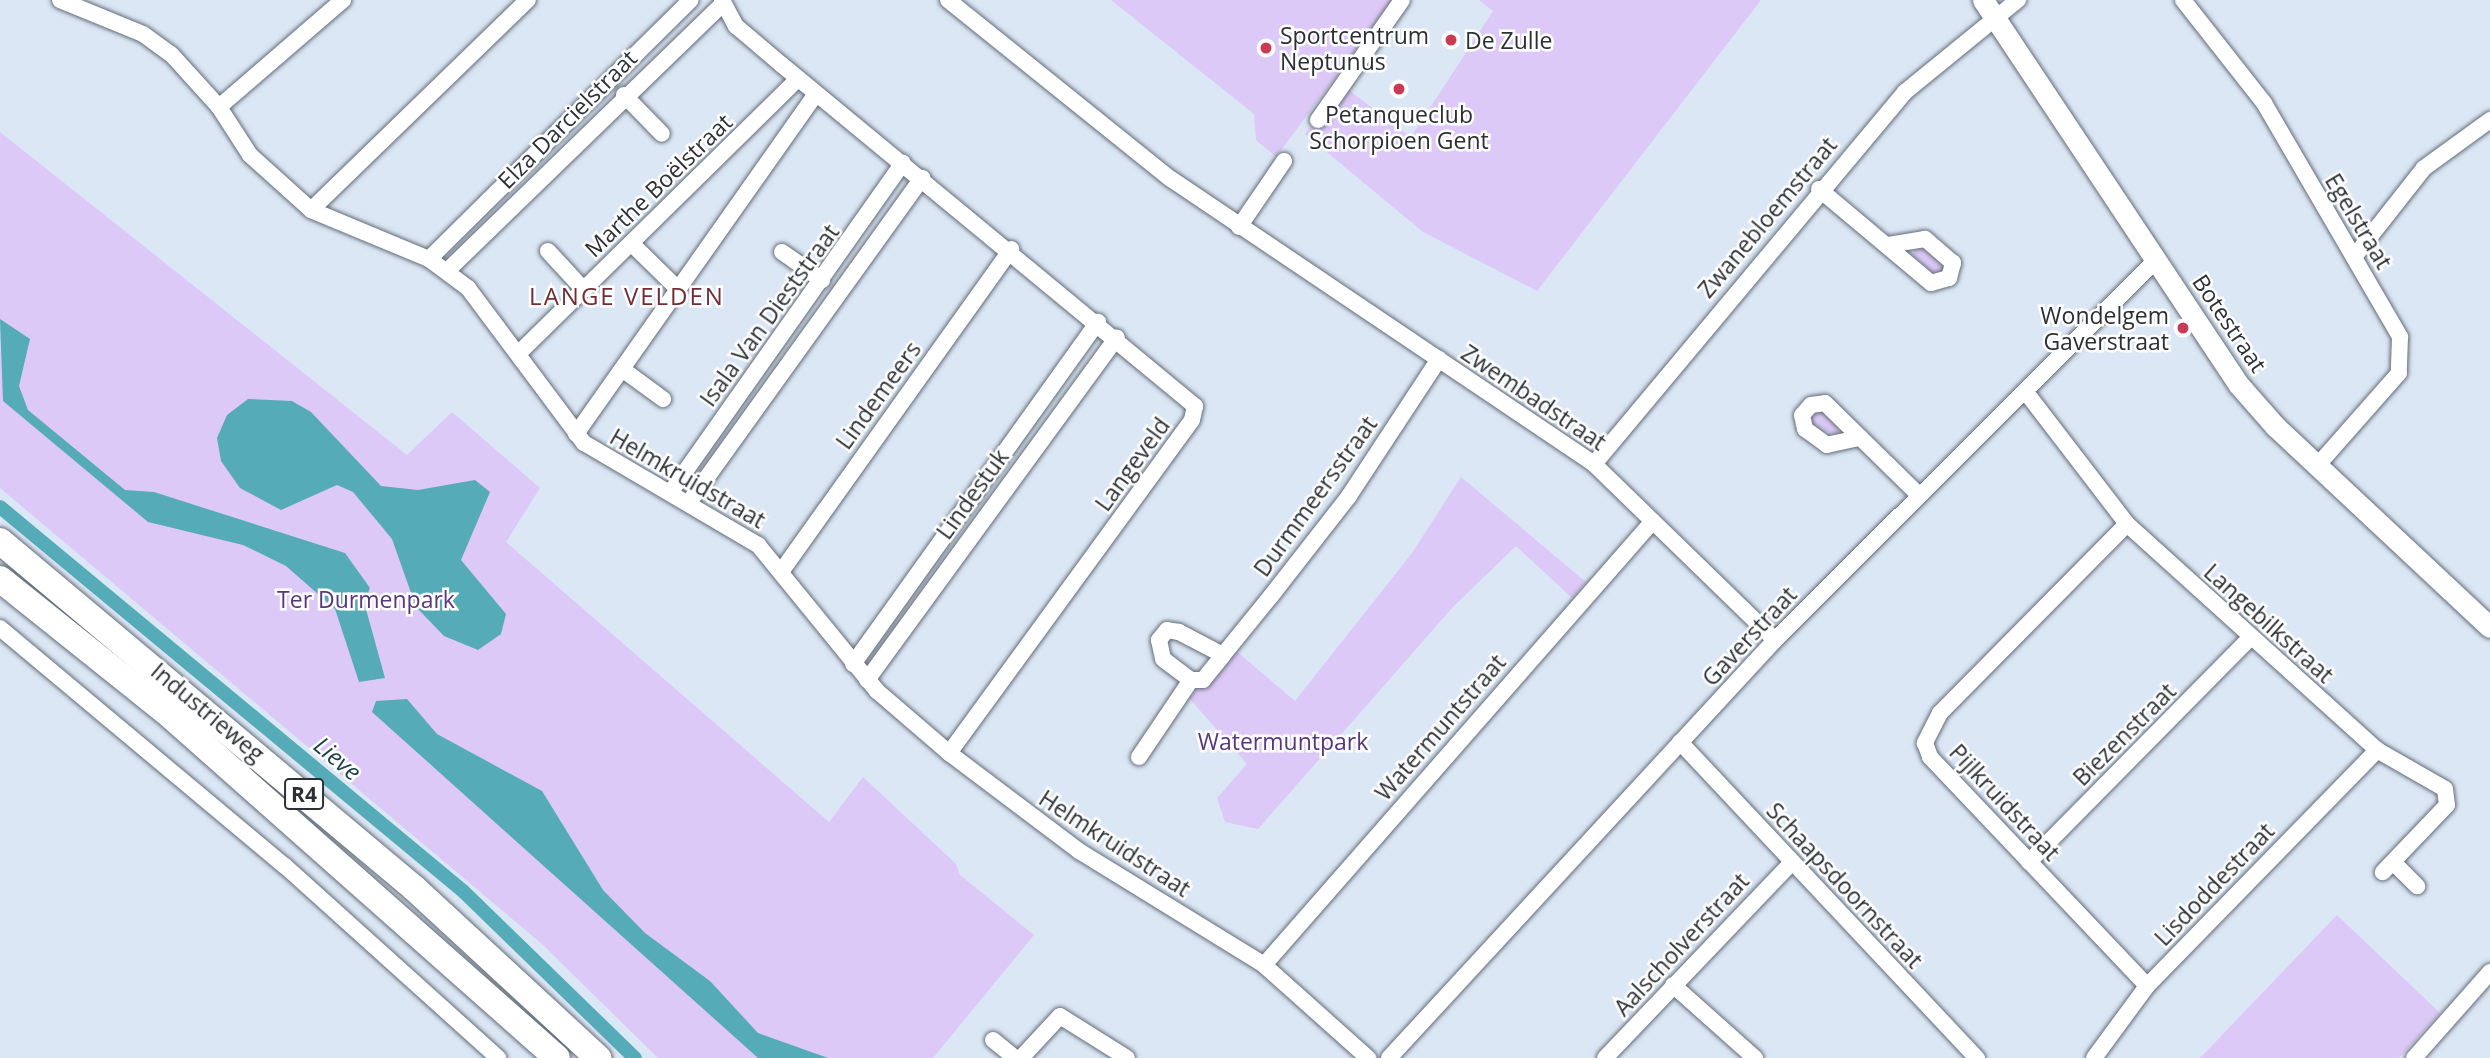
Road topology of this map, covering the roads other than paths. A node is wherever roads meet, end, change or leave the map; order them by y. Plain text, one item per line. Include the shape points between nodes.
1 (60, 0) edge
2 (343, 0) edge
3 (528, 0) edge
4 (691, 0) edge
5 (948, 0) edge
6 (1402, 0) edge
7 (1983, 0) edge
8 (2018, 0) edge
9 (2183, 0) edge
10 (722, 2) edge
11 (1997, 21) junction
12 (798, 79) junction
13 (816, 94) junction
14 (624, 95) junction
15 (219, 107) junction
16 (1318, 120) dead end
17 (2490, 120) edge
18 (552, 134) junction
19 (662, 134) dead end
20 (1284, 161) dead end
21 (555, 162) junction
22 (903, 163) junction
23 (922, 178) junction
24 (1819, 189) junction
25 (311, 210) junction
26 (1239, 227) junction
27 (631, 243) junction
28 (1888, 245) dead end
29 (1011, 249) junction
30 (548, 251) dead end
31 (782, 251) dead end
32 (2354, 257) junction
33 (429, 259) junction
34 (2156, 260) junction
35 (447, 271) junction
36 (822, 280) junction
37 (678, 289) junction
38 (584, 290) junction
39 (1098, 322) junction
40 (1117, 337) junction
41 (520, 352) junction
42 (1439, 359) junction
43 (622, 369) junction
44 (2025, 391) junction
45 (663, 399) dead end
46 (576, 434) junction
47 (1859, 438) dead end
48 (1594, 464) junction
49 (2318, 466) junction
50 (670, 494) junction
51 (1918, 494) junction
52 (690, 501) junction
53 (1653, 521) junction
54 (2127, 524) junction
55 (0, 541) edge
56 (783, 569) junction
57 (0, 579) edge
58 (0, 628) edge
59 (2490, 628) edge
60 (2250, 638) junction
61 (1775, 640) junction
62 (1223, 655) junction
63 (853, 664) junction
64 (867, 680) junction
65 (1191, 680) junction
66 (1680, 742) junction
67 (2377, 750) junction
68 (949, 753) junction
69 (1139, 757) dead end
70 (1792, 862) junction
71 (2029, 862) junction
72 (2417, 886) dead end
73 (1264, 965) junction
74 (2490, 972) edge
75 (1673, 985) junction
76 (2147, 986) junction
77 (993, 1040) dead end
78 (498, 1058) edge
79 (557, 1058) edge
80 (598, 1058) edge
81 (1015, 1058) edge
82 (1021, 1058) edge
83 (1128, 1058) edge
84 (1368, 1058) edge
85 (1389, 1058) edge
86 (1605, 1058) edge
87 (1755, 1058) edge
88 (1977, 1058) edge
89 (2094, 1058) edge
90 (2414, 1058) edge

1 - 15 street, Helmkruidstraat via 143,34
2 - 15 street
3 - 25 street
4 - 18 street, Elza Darcielstraat
5 - 26 street, Zwembadstraat
6 - 16 street
7 - 11 street, Botestraat
8 - 11 street, Zwanebloemstraat
9 - 32 street, Egelstraat via 2264,103
10 - 12 street via 736,26
10 - 14 street, Elza Darcielstraat
11 - 24 street, Zwanebloemstraat via 1905,92
11 - 34 street, Botestraat
12 - 13 street
12 - 27 street, Marthe Boëlstraat
13 - 22 street, Langeveld
13 - 37 street
14 - 19 street
14 - 21 street, Elza Darcielstraat
15 - 25 street, Helmkruidstraat via 250,155
17 - 32 street via 2424,167
18 - 21 street
18 - 33 street, Elza Darcielstraat
20 - 26 street
21 - 35 street, Elza Darcielstraat
22 - 23 street, Langeveld
22 - 36 street, Isala Van Dieststraat
23 - 29 street, Langeveld
23 - 52 street, Isala Van Dieststraat
24 - 28 street
24 - 48 street, Zwanebloemstraat
25 - 33 street, Helmkruidstraat
26 - 42 street, Zwembadstraat
27 - 37 street
27 - 38 street, Marthe Boëlstraat
29 - 39 street, Langeveld
29 - 56 street, Lindemeers
30 - 38 street
31 - 36 street
32 - 49 street, Egelstraat via 2400,337 2403,354 2391,384
33 - 35 street, Helmkruidstraat
34 - 44 street, Gaverstraat
34 - 49 street, Botestraat via 2239,385
35 - 41 street, Helmkruidstraat via 498,319
36 - 50 street, Isala Van Dieststraat
37 - 43 street
38 - 41 street, Marthe Boëlstraat
39 - 40 street, Langeveld
39 - 63 street, Lindestuk
40 - 64 street, Lindestuk
40 - 68 street, Langeveld via 1186,394 1195,413
41 - 46 street, Helmkruidstraat
42 - 48 street, Zwembadstraat
42 - 62 street, Durmmeersstraat via 1349,496
43 - 45 street
43 - 46 street
44 - 51 street, Gaverstraat
44 - 54 street, Langebilkstraat
46 - 50 street, Helmkruidstraat via 613,464
47 - 51 street
48 - 53 street, Zwembadstraat
49 - 59 street, Botestraat
50 - 52 street, Helmkruidstraat
51 - 61 street, Gaverstraat
52 - 56 street, Helmkruidstraat via 758,544
53 - 61 street, Zwembadstraat
53 - 73 street, Watermuntstraat
54 - 60 street, Langebilkstraat
54 - 71 street, Pijlkruidstraat via 1940,713 1925,743 1930,757
55 - 80 highway, Industrieweg / R4 via 414,888
56 - 63 street, Helmkruidstraat
57 - 79 highway, Industrieweg / R4 via 193,735
58 - 78 street via 285,866
60 - 67 street, Langebilkstraat
60 - 71 street, Biezenstraat
61 - 66 street, Gaverstraat
62 - 65 street, Durmmeersstraat via 1203,680
62 - 65 street via 1167,630 1159,640 1163,659
63 - 64 street, Helmkruidstraat
64 - 68 street, Helmkruidstraat
65 - 69 street
66 - 70 street, Schaapsdoornstraat
66 - 85 street, Gaverstraat
67 - 72 street, Langebilkstraat via 2449,797 2389,868
67 - 76 street, Lisdoddestraat
68 - 73 street, Helmkruidstraat via 1079,851
70 - 75 street, Aalscholverstraat
70 - 88 street, Schaapsdoornstraat
71 - 76 street, Pijlkruidstraat
73 - 84 street, Helmkruidstraat
74 - 90 street
75 - 86 street, Aalscholverstraat
75 - 87 street
76 - 89 street, Lisdoddestraat
77 - 81 street
82 - 83 street via 1060,1016

